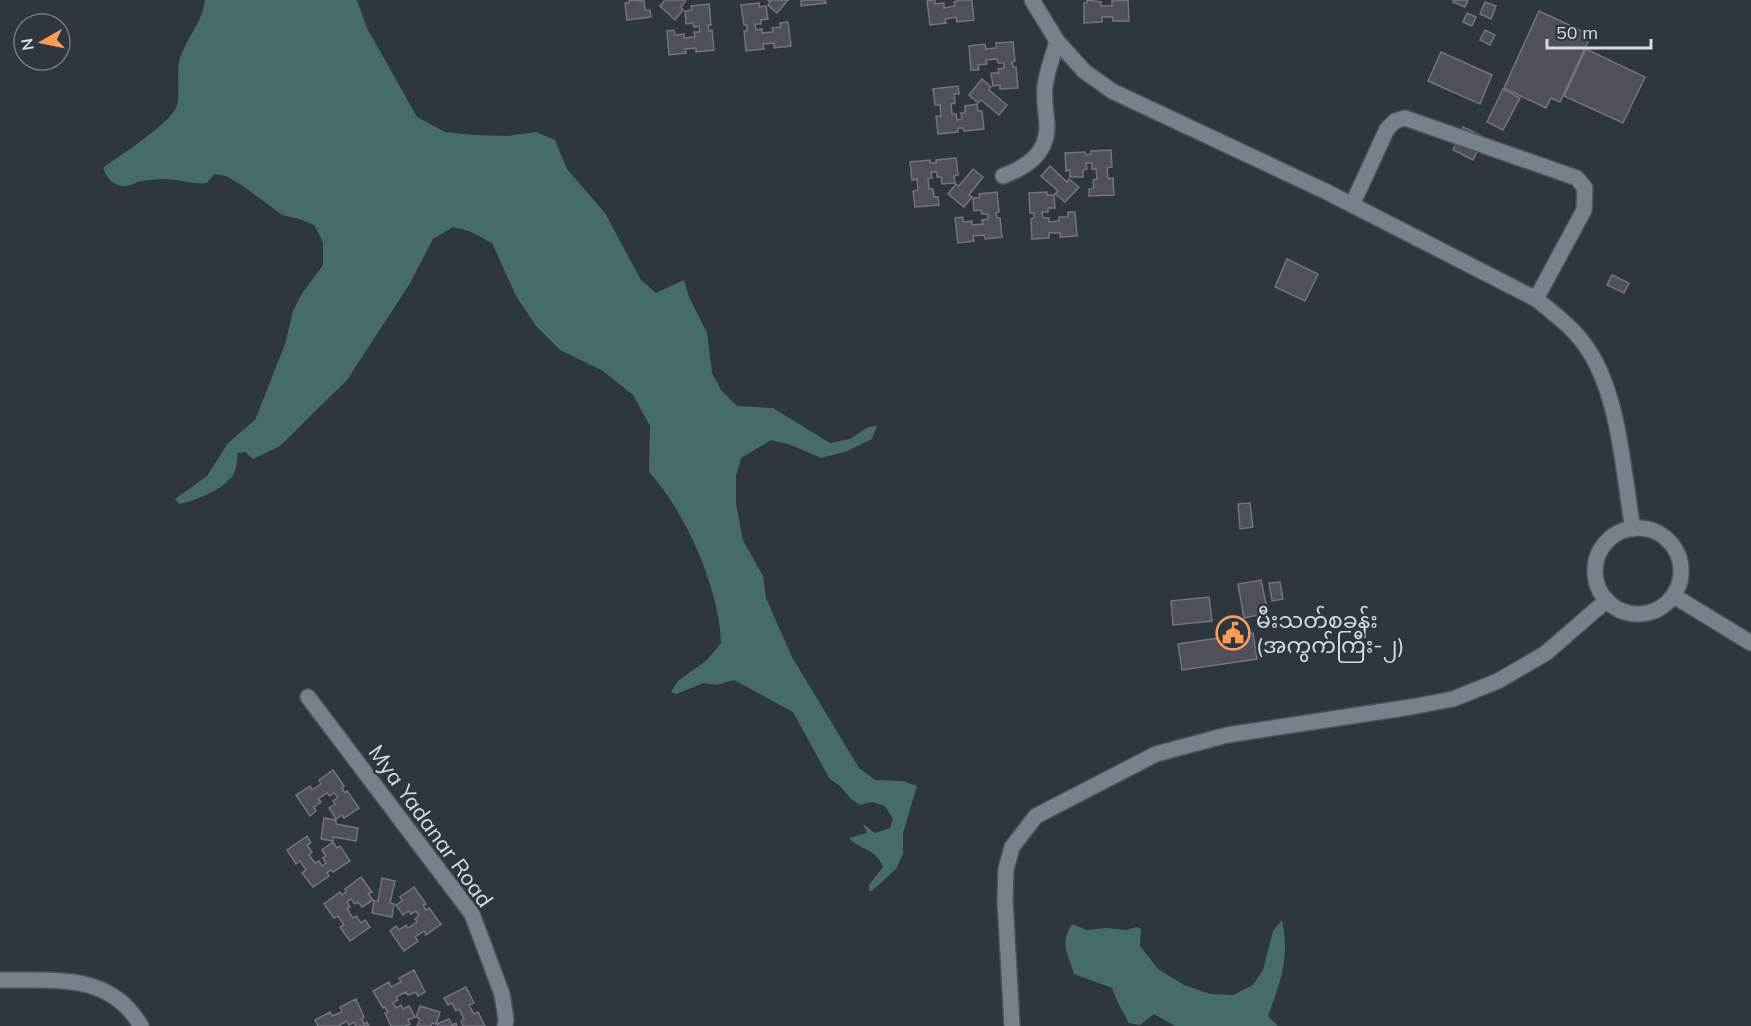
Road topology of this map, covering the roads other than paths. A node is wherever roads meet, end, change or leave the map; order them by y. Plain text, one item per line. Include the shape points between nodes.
1 (1032, 0) edge
2 (1057, 41) junction
3 (1003, 176) dead end
4 (1352, 205) junction
5 (1536, 300) junction
6 (1633, 529) junction
7 (1674, 596) junction
8 (1607, 600) junction
9 (1751, 643) edge
10 (308, 697) dead end
11 (0, 980) edge
12 (141, 1026) edge
13 (505, 1026) edge
14 (1012, 1026) edge

1 - 2 street
2 - 3 street via 1045,85 1044,144 1035,158
2 - 4 street via 1084,71 1113,91
4 - 5 street
4 - 5 street via 1387,129 1405,118 1577,178 1585,188 1584,210
5 - 6 street via 1566,322 1589,349 1604,378 1613,408
6 - 7 street via 1658,533 1670,542 1680,562 1681,579
6 - 8 street via 1612,537 1601,550 1595,571 1598,587
7 - 8 street via 1658,610 1638,615 1621,611
7 - 9 street
8 - 14 street via 1546,653 1498,681 1452,699 1227,735 1156,754 1036,816 1012,847 1006,869
10 - 13 street, Mya Yadanar Road via 472,914 502,994
11 - 12 street via 74,982 99,988 123,1001

